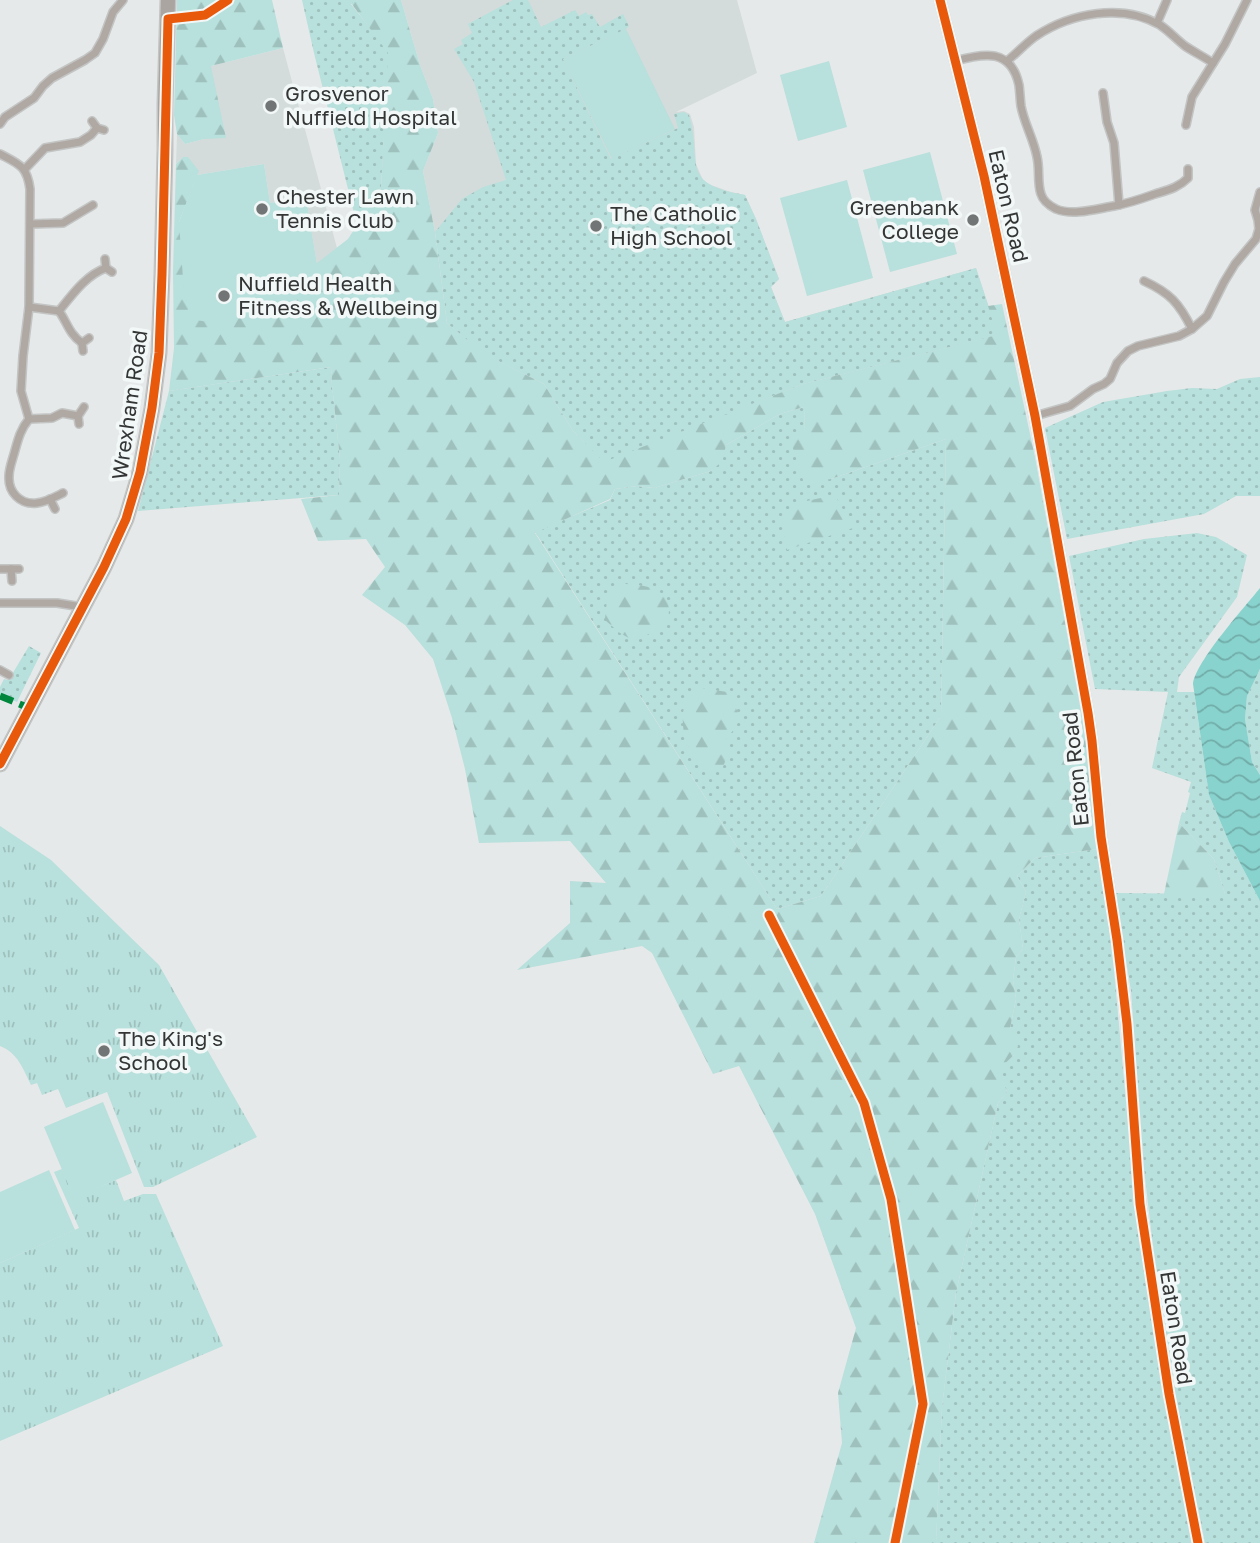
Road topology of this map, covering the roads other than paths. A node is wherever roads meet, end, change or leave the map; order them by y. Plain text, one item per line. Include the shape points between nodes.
1 (123, 0) edge
2 (168, 0) edge
3 (940, 0) edge
4 (1167, 0) edge
5 (1247, 0) edge
6 (1157, 23) junction
7 (955, 61) junction
8 (1007, 61) junction
9 (1213, 63) junction
10 (1106, 98) dead end
11 (1189, 111) junction
12 (1198, 113) dead end
13 (0, 124) edge
14 (1186, 125) dead end
15 (97, 126) dead end
16 (0, 154) edge
17 (25, 169) junction
18 (1188, 169) dead end
19 (1260, 191) edge
20 (93, 205) dead end
21 (1119, 205) junction
22 (31, 223) junction
23 (105, 258) dead end
24 (1144, 281) dead end
25 (29, 307) junction
26 (59, 311) junction
27 (1192, 329) junction
28 (85, 344) dead end
29 (84, 407) dead end
30 (1035, 416) junction
31 (29, 419) junction
32 (63, 493) dead end
33 (50, 499) junction
34 (55, 509) dead end
35 (0, 569) edge
36 (12, 581) dead end
37 (0, 603) edge
38 (82, 607) junction
39 (0, 764) edge
40 (1198, 1543) edge

1 - 13 street via 95,53 52,78
2 - 38 highway, Wrexham Road via 162,287 152,408 126,519
3 - 7 street, Eaton Road
4 - 6 street
5 - 9 street
6 - 8 street via 1110,12 1075,18 1047,29
6 - 9 street
7 - 8 street via 981,55
7 - 30 street, Eaton Road
8 - 21 street via 1014,71 1036,151 1042,198 1055,209 1075,212
9 - 11 street via 1192,97
10 - 21 street via 1107,122 1115,143
11 - 12 street
11 - 14 street
15 - 17 street via 80,142 45,148
16 - 17 street
17 - 22 street
18 - 21 street via 1190,182
19 - 27 street via 1256,239 1234,264 1207,316
20 - 22 street via 63,223
22 - 25 street
23 - 26 street via 109,270 98,271
24 - 27 street via 1178,303
25 - 26 street
25 - 31 street via 21,391
26 - 28 street via 67,329
27 - 30 street via 1128,351 1104,384 1070,406
29 - 31 street via 79,420 62,413
30 - 40 street, Eaton Road via 1093,741 1101,837 1127,1024 1140,1204
31 - 33 street via 17,439 10,488 24,502
32 - 33 street
33 - 34 street
35 - 36 street via 15,569
37 - 38 street
38 - 39 highway, Wrexham Road

